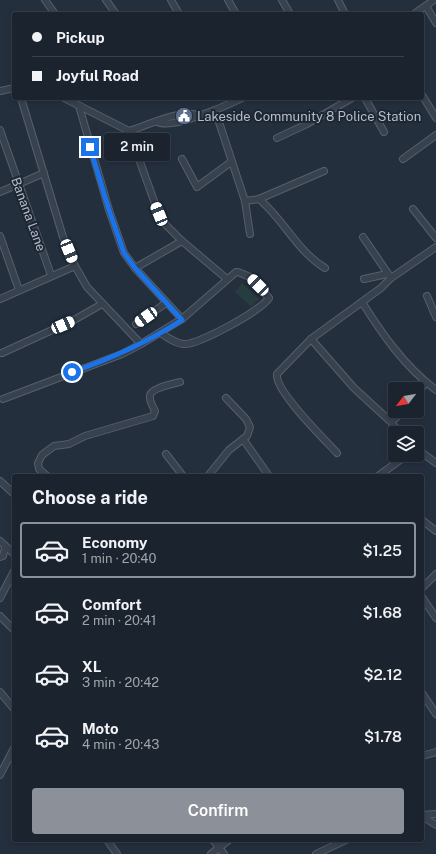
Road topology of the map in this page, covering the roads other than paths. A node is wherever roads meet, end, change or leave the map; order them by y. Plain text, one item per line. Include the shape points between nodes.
1 (45, 0) edge
2 (106, 0) edge
3 (171, 0) edge
4 (228, 0) edge
5 (282, 0) edge
6 (434, 0) edge
7 (340, 1) edge
8 (426, 6) junction
9 (54, 12) edge
10 (115, 12) edge
11 (178, 12) edge
12 (235, 12) edge
13 (289, 12) edge
14 (344, 12) edge
15 (417, 12) edge
16 (436, 23) edge
17 (12, 88) edge
18 (0, 91) edge
19 (424, 98) edge
20 (22, 100) edge
21 (68, 100) edge
22 (349, 100) edge
23 (366, 100) edge
24 (230, 101) edge
25 (79, 106) junction
26 (215, 110) junction
27 (436, 118) edge
28 (0, 130) edge
29 (129, 131) junction
30 (384, 132) dead end
31 (436, 135) edge
32 (277, 138) dead end
33 (182, 159) dead end
34 (403, 159) dead end
35 (231, 162) junction
36 (324, 171) dead end
37 (44, 173) junction
38 (18, 184) junction
39 (0, 192) edge
40 (259, 199) junction
41 (245, 202) junction
42 (413, 209) dead end
43 (250, 234) dead end
44 (0, 236) edge
45 (363, 238) dead end
46 (436, 238) edge
47 (182, 242) junction
48 (436, 247) edge
49 (75, 266) junction
50 (135, 268) junction
51 (325, 268) dead end
52 (51, 276) junction
53 (389, 276) junction
54 (227, 279) junction
55 (364, 279) dead end
56 (19, 290) junction
57 (427, 296) dead end
58 (0, 299) edge
59 (362, 302) junction
60 (166, 303) junction
61 (102, 304) junction
62 (436, 317) edge
63 (182, 320) junction
64 (136, 324) dead end
65 (161, 333) junction
66 (311, 339) junction
67 (141, 344) junction
68 (2, 353) dead end
69 (180, 382) dead end
70 (426, 382) junction
71 (424, 385) edge
72 (436, 390) edge
73 (226, 398) dead end
74 (3, 399) dead end
75 (396, 418) edge
76 (391, 422) junction
77 (394, 426) edge
78 (243, 439) junction
79 (337, 453) dead end
80 (166, 454) dead end
81 (424, 454) edge
82 (397, 462) edge
83 (436, 463) edge
84 (45, 474) edge
85 (181, 474) edge
86 (210, 474) edge
87 (268, 474) edge
88 (381, 474) edge
89 (0, 481) edge
90 (12, 492) edge
91 (424, 522) edge
92 (436, 531) edge
93 (0, 541) edge
94 (6, 548) junction
95 (12, 552) edge
96 (0, 557) edge
97 (436, 574) edge
98 (12, 575) edge
99 (424, 586) edge
100 (0, 598) edge
101 (424, 600) edge
102 (0, 616) edge
103 (436, 618) edge
104 (12, 628) edge
105 (0, 692) edge
106 (424, 696) edge
107 (12, 706) edge
108 (436, 714) edge
109 (12, 752) edge
110 (436, 752) edge
111 (424, 755) edge
112 (0, 775) edge
113 (436, 814) edge
114 (424, 815) edge
115 (424, 816) edge
116 (436, 825) edge
117 (110, 842) edge
118 (215, 842) edge
119 (226, 842) edge
120 (341, 842) edge
121 (220, 846) junction
122 (327, 848) junction
123 (117, 854) edge
124 (211, 854) edge
125 (224, 854) edge
126 (316, 854) edge
127 (331, 854) edge

1 - 9 street
2 - 10 street
3 - 11 street
4 - 12 street
5 - 13 street
6 - 8 street
7 - 14 street
8 - 15 street
8 - 16 street
17 - 18 street
19 - 27 street
20 - 37 street
21 - 25 street
22 - 32 street
23 - 30 street
24 - 26 street
25 - 29 street
25 - 50 street via 119,242
26 - 29 street via 189,120 163,124 158,122
26 - 35 street
28 - 38 street, Banana Lane
29 - 47 street via 159,214
31 - 34 street
33 - 35 street via 197,186
35 - 41 street
36 - 40 street
37 - 38 street
37 - 49 street via 63,237
38 - 39 street
38 - 52 street, Banana Lane
40 - 41 street
40 - 51 street via 285,226 310,258
41 - 43 street
42 - 46 street
44 - 56 street
45 - 53 street
47 - 50 street
47 - 54 street
48 - 53 street
49 - 52 street
49 - 61 street via 87,287
50 - 60 street
52 - 56 street
53 - 55 street
53 - 59 street
54 - 63 street
54 - 65 street via 238,272 250,277 269,299 232,324 195,342 184,344
56 - 58 street
57 - 62 street
59 - 66 street
59 - 70 street via 390,344
60 - 63 street
60 - 64 street
61 - 67 street
61 - 68 street via 78,318
63 - 65 street
65 - 67 street
66 - 76 street via 354,388
66 - 79 street via 296,352 276,377 286,396
67 - 74 street via 122,354
69 - 84 street via 151,393 149,397 155,411 152,416 85,436 69,444 54,446 38,463 39,469
70 - 71 street
70 - 72 street
73 - 78 street via 250,424 247,436
75 - 76 street
76 - 77 street
78 - 86 street via 229,450
78 - 87 street
80 - 85 street
81 - 83 street
82 - 88 street
89 - 90 street
91 - 92 street
93 - 94 street
94 - 95 street
94 - 96 street
97 - 99 street
98 - 100 street
101 - 103 street
102 - 104 street
105 - 107 street
106 - 108 street
109 - 112 street
110 - 111 street
113 - 114 street
115 - 116 street
117 - 123 street
118 - 121 street
119 - 121 street
120 - 122 street
121 - 124 street
121 - 125 street
122 - 126 street
122 - 127 street

